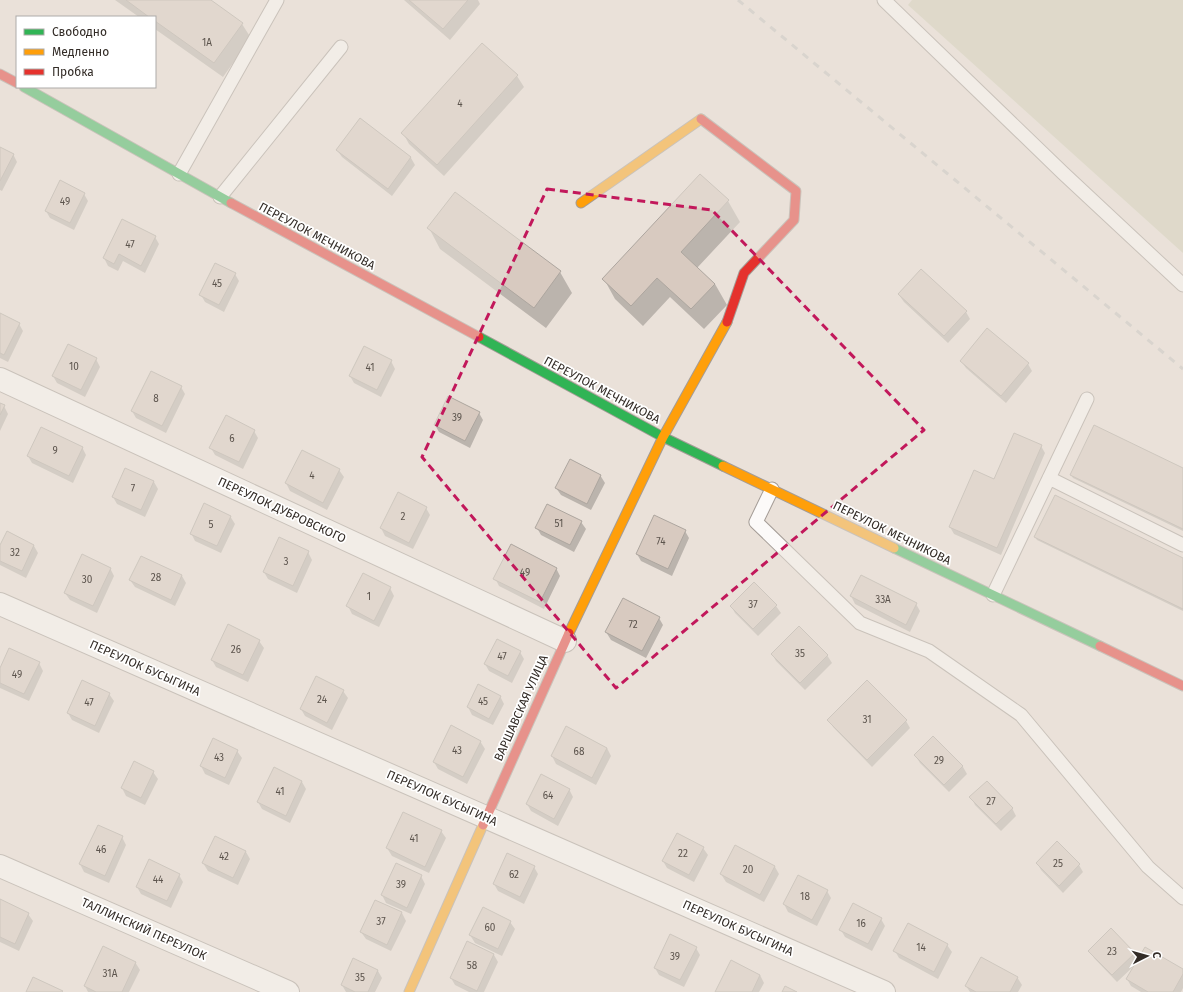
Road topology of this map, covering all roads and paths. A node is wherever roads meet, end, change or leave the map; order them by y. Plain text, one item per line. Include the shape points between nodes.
1 (277, 0) edge
2 (884, 0) edge
3 (341, 47) dead end
4 (0, 74) edge
5 (16, 82) edge
6 (26, 88) edge
7 (179, 174) junction
8 (220, 197) junction
9 (582, 203) dead end
10 (1183, 285) edge
11 (0, 379) edge
12 (1087, 399) dead end
13 (663, 437) junction
14 (1049, 478) junction
15 (772, 489) junction
16 (1183, 545) edge
17 (993, 594) junction
18 (0, 604) edge
19 (564, 641) junction
20 (1183, 686) edge
21 (485, 817) junction
22 (0, 866) edge
23 (1183, 898) edge
24 (288, 992) edge
25 (409, 992) edge
26 (884, 992) edge

1 - 7 lane
2 - 10 lane
3 - 8 lane
4 - 5 street
6 - 7 street, ПЕРЕУЛОК МЕЧНИКОВА
7 - 8 street, ПЕРЕУЛОК МЕЧНИКОВА
8 - 13 street, ПЕРЕУЛОК МЕЧНИКОВА
9 - 13 street, ВАРШАВСКАЯ УЛИЦА via 701,120 796,191 794,220 744,273 728,322
11 - 19 street, ПЕРЕУЛОК ДУБРОВСКОГО
12 - 14 lane
13 - 15 street, ПЕРЕУЛОК МЕЧНИКОВА
13 - 19 street, ВАРШАВСКАЯ УЛИЦА
14 - 16 lane
14 - 17 lane
15 - 17 street, ПЕРЕУЛОК МЕЧНИКОВА
15 - 23 lane via 756,522 860,623 929,651 1021,715 1148,867
17 - 20 street, ПЕРЕУЛОК МЕЧНИКОВА
18 - 21 street, ПЕРЕУЛОК БУСЫГИНА
19 - 21 street, ВАРШАВСКАЯ УЛИЦА
21 - 25 street, ВАРШАВСКАЯ УЛИЦА
21 - 26 street, ПЕРЕУЛОК БУСЫГИНА
22 - 24 street, ТАЛЛИНСКИЙ ПЕРЕУЛОК

